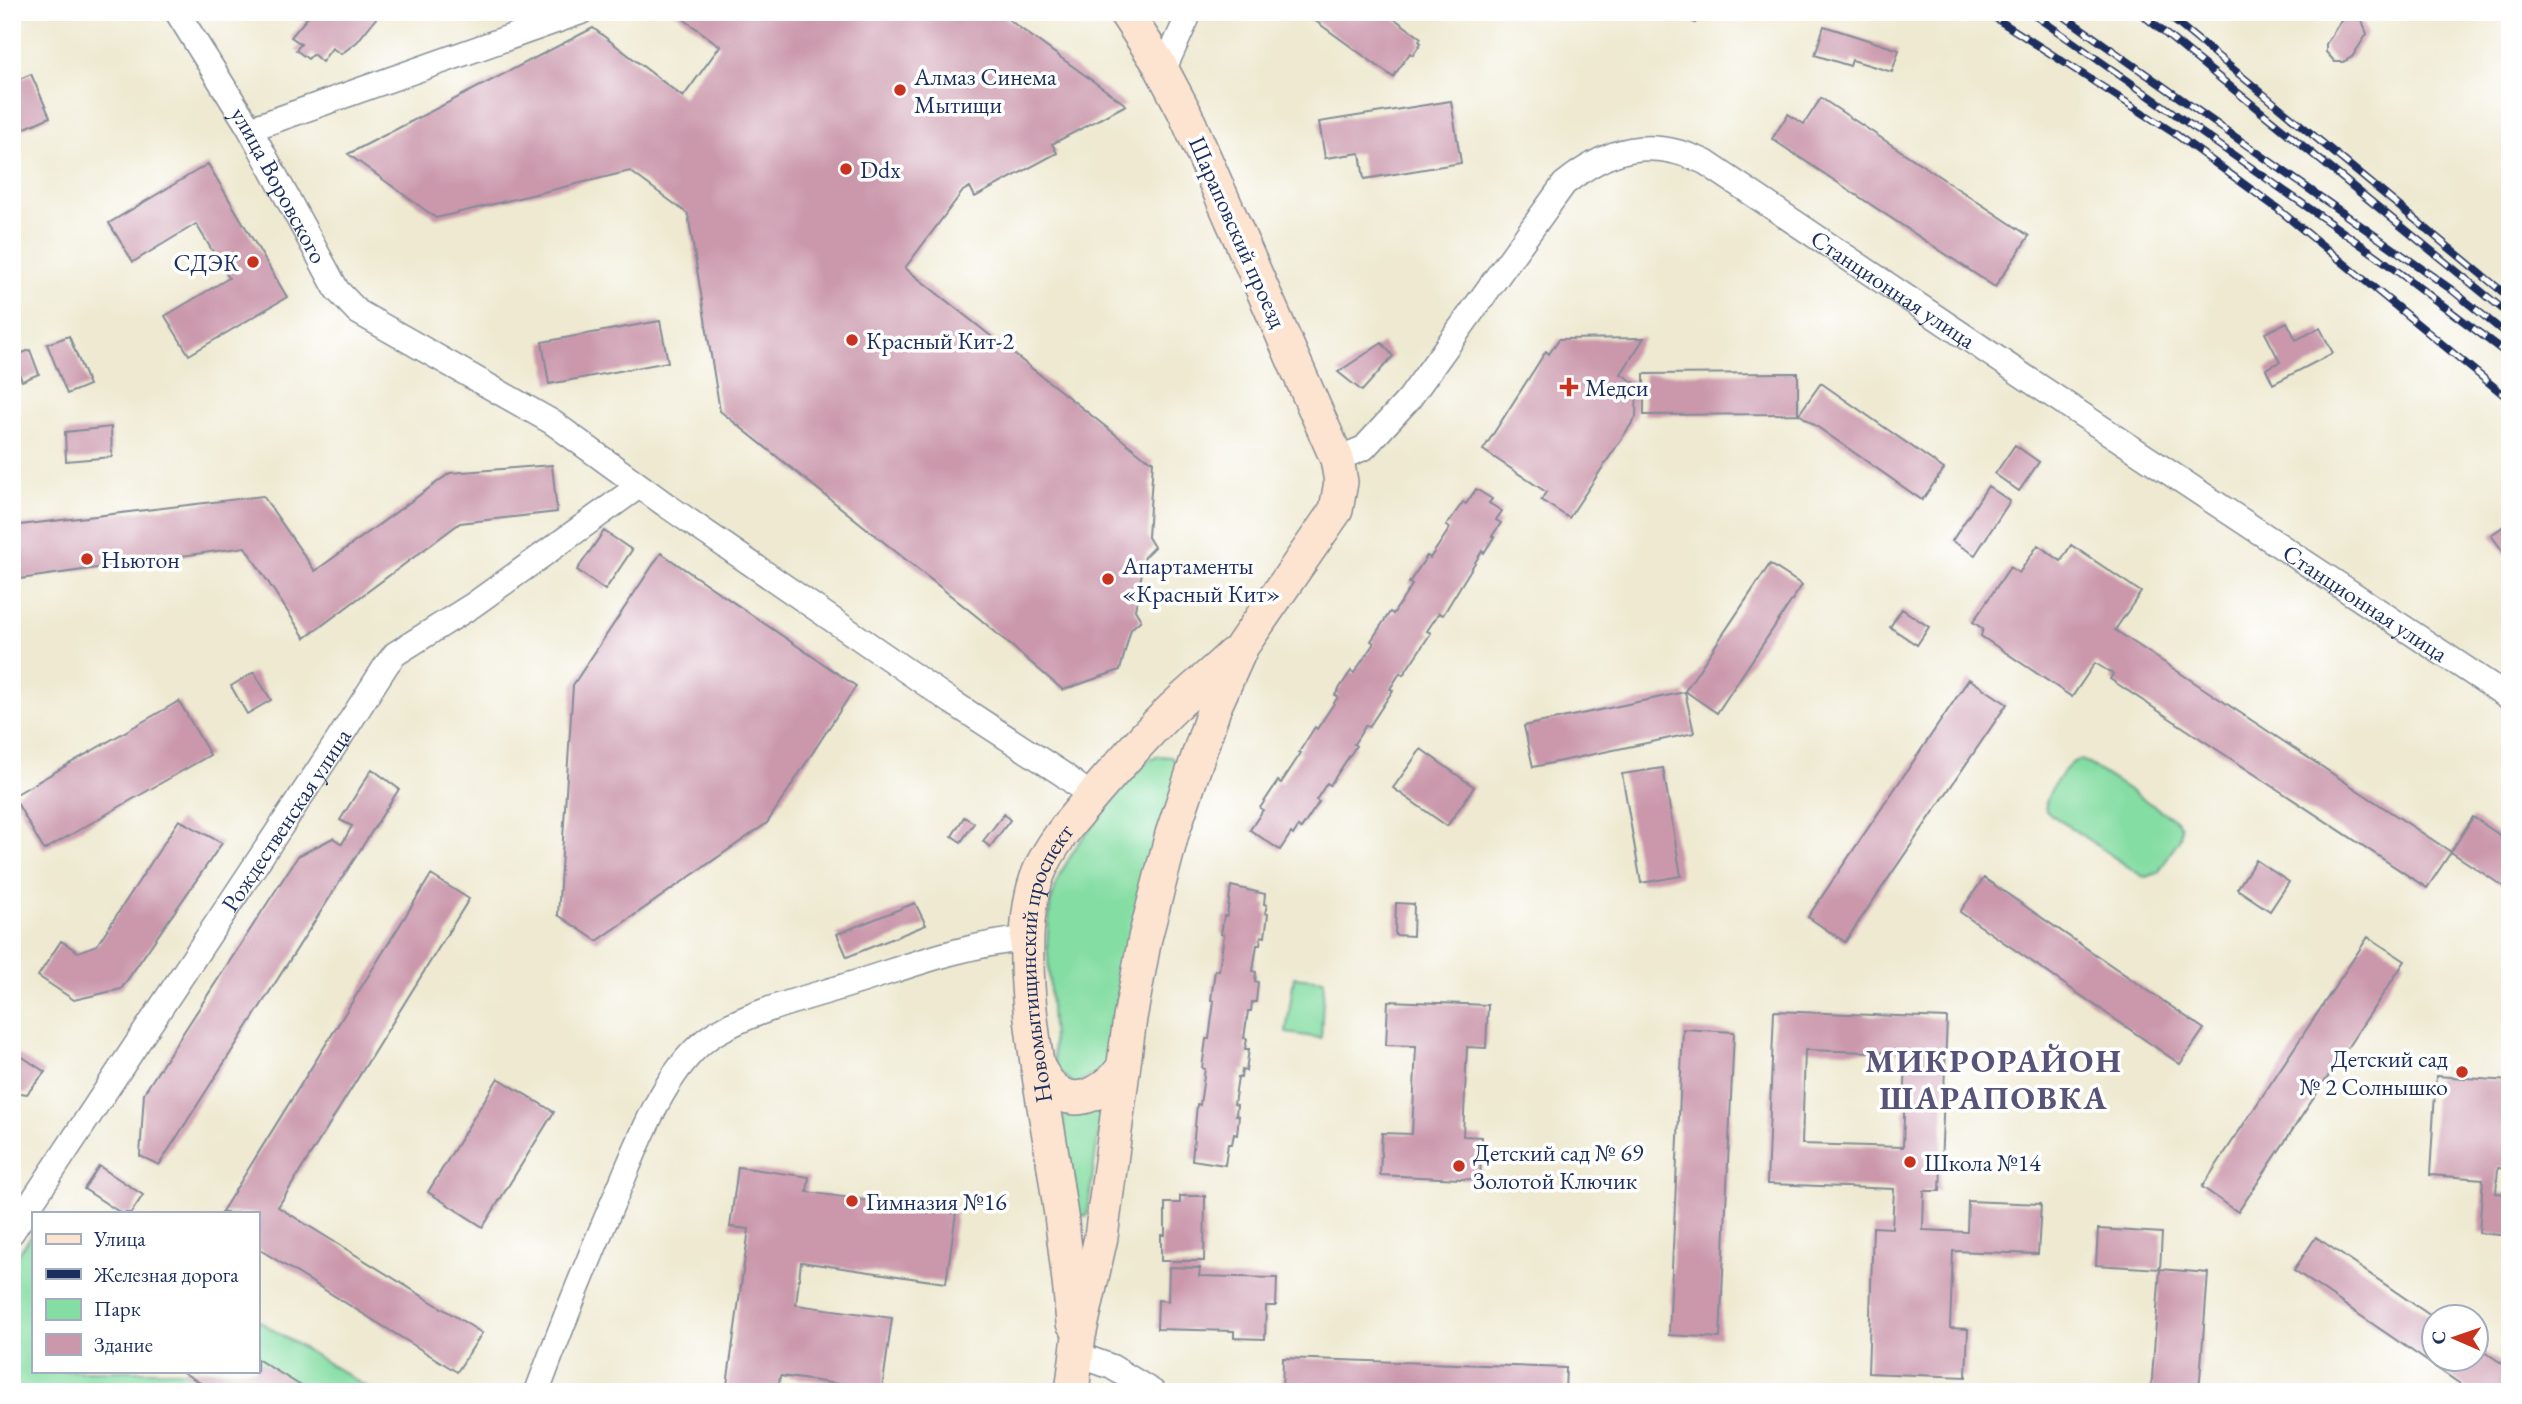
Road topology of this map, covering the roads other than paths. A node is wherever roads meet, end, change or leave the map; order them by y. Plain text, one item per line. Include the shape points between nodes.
1 (177, 12) edge
2 (581, 12) edge
3 (1125, 12) edge
4 (1190, 12) edge
5 (1163, 71) junction
6 (250, 129) junction
7 (1337, 459) junction
8 (639, 486) junction
9 (1242, 646) junction
10 (2510, 698) edge
11 (1130, 753) junction
12 (1192, 771) junction
13 (1092, 797) junction
14 (1027, 939) junction
15 (1038, 1067) junction
16 (1123, 1068) junction
17 (12, 1232) edge
18 (1076, 1354) junction
19 (537, 1392) edge
20 (1072, 1392) edge
21 (1153, 1392) edge

1 - 6 street, улица Воровского
2 - 6 street
3 - 5 main road, Шараповский проезд
4 - 5 street
5 - 7 main road, Шараповский проезд
6 - 8 street, улица Воровского via 337,290 358,312 552,422
7 - 9 main road, Новомытищинский проспект via 1341,482 1336,510
7 - 10 street, Станционная улица via 1375,438 1409,399 1564,184 1606,157 1646,148 1672,149 1705,162
8 - 13 street, улица Воровского
8 - 17 street, Рождественская улица via 473,605 395,654
9 - 11 main road, Новомытищинский проспект
9 - 12 main road, Новомытищинский проспект via 1214,706
11 - 12 main road via 1153,743 1165,744 1186,756
11 - 13 main road, Новомытищинский проспект
12 - 16 main road, Новомытищинский проспект via 1144,939
13 - 14 main road, Новомытищинский проспект via 1059,837 1040,870 1027,915
14 - 15 main road, Новомытищинский проспект
14 - 19 street via 961,948 748,1018 697,1048 655,1110
15 - 16 main road via 1055,1091 1070,1097 1099,1093
15 - 18 main road, Новомытищинский проспект via 1065,1242
16 - 18 main road, Новомытищинский проспект via 1101,1237
18 - 20 main road, Новомытищинский проспект
18 - 21 street via 1112,1367

